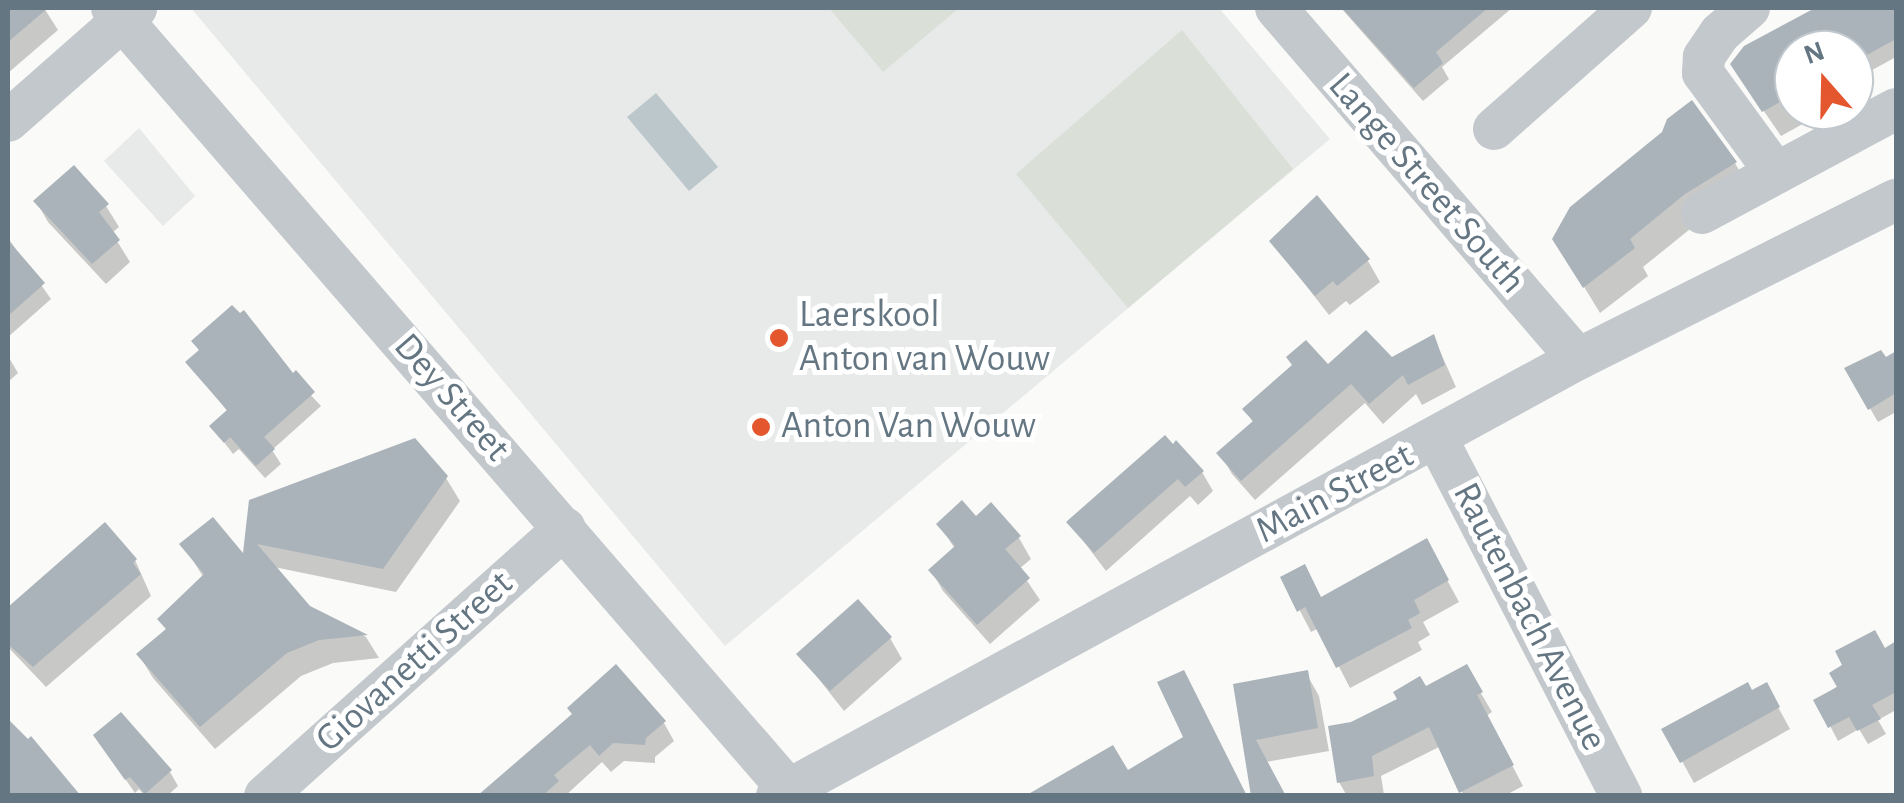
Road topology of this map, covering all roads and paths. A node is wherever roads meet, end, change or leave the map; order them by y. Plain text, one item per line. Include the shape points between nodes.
1 (1276, 8) edge
2 (1631, 8) edge
3 (1748, 8) edge
4 (123, 11) edge
5 (1896, 109) edge
6 (8, 121) edge
7 (1494, 129) dead end
8 (1776, 173) junction
9 (1896, 200) edge
10 (1702, 213) dead end
11 (1578, 359) junction
12 (1438, 439) junction
13 (566, 528) junction
14 (783, 792) edge
15 (265, 796) edge
16 (1621, 796) edge

1 - 11 street, Lange Street South
2 - 7 street
3 - 8 street via 1720,33 1704,57 1704,73
4 - 6 street
4 - 13 street, Dey Street
5 - 8 street
8 - 10 street
9 - 11 street, Main Street
11 - 12 street, Main Street
12 - 14 street, Main Street
12 - 16 street, Rautenbach Avenue
13 - 14 street, Dey Street
13 - 15 street, Giovanetti Street

